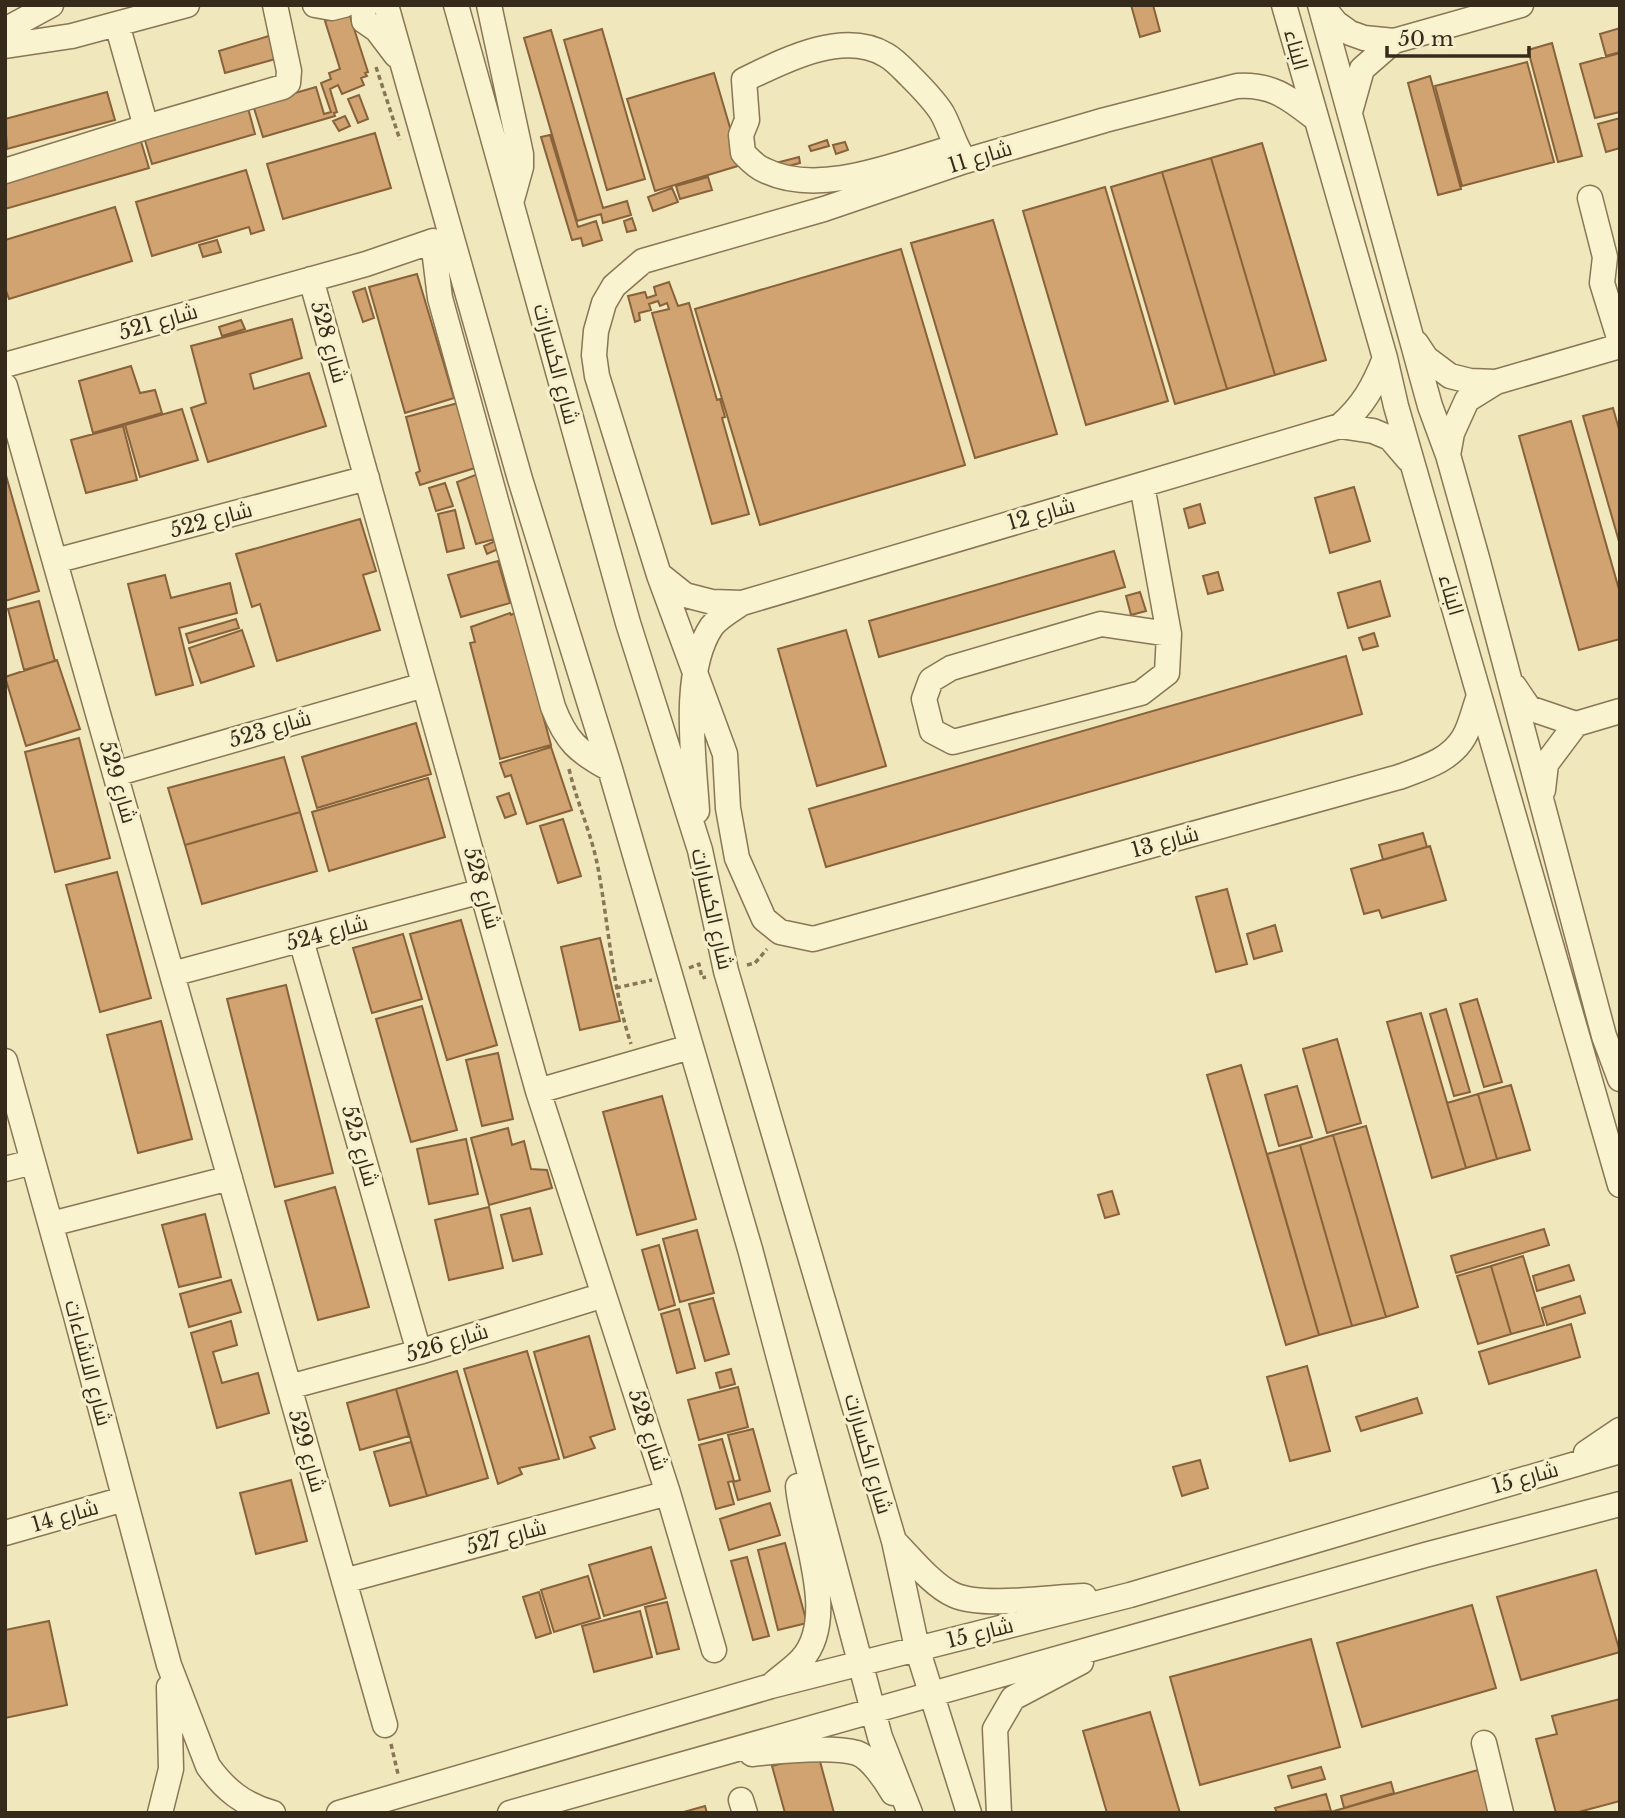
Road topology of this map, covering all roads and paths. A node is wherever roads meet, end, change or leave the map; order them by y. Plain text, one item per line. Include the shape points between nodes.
1 (51, 5) edge
2 (187, 5) edge
3 (275, 5) edge
4 (315, 5) edge
5 (344, 5) edge
6 (363, 5) edge
7 (386, 5) edge
8 (456, 5) edge
9 (489, 5) edge
10 (1284, 5) edge
11 (1321, 5) edge
12 (1521, 5) edge
13 (117, 24) junction
14 (5, 30) edge
15 (1394, 41) junction
16 (5, 46) edge
17 (373, 56) dead end
18 (402, 64) junction
19 (1349, 113) junction
20 (1315, 118) junction
21 (146, 127) junction
22 (401, 145) dead end
23 (960, 154) junction
24 (5, 171) edge
25 (1590, 198) dead end
26 (511, 203) junction
27 (643, 261) joint
28 (312, 279) junction
29 (548, 337) junction
30 (1412, 337) junction
31 (1620, 341) edge
32 (1620, 346) edge
33 (1385, 358) junction
34 (5, 366) edge
35 (597, 376) junction
36 (1496, 382) junction
37 (5, 386) edge
38 (1340, 426) junction
39 (1448, 455) junction
40 (1414, 466) junction
41 (367, 478) junction
42 (520, 479) junction
43 (1142, 485) junction
44 (509, 544) junction
45 (55, 561) junction
46 (659, 575) junction
47 (741, 603) junction
48 (1169, 634) junction
49 (694, 673) junction
50 (1508, 676) junction
51 (424, 685) junction
52 (1479, 696) junction
53 (1620, 711) edge
54 (1576, 724) junction
55 (568, 762) dead end
56 (610, 769) junction
57 (115, 774) junction
58 (1542, 796) junction
59 (700, 850) junction
60 (482, 891) junction
61 (813, 939) joint
62 (301, 940) junction
63 (172, 974) junction
64 (1612, 1043) edge
65 (690, 1047) junction
66 (5, 1061) edge
67 (637, 1062) junction
68 (1620, 1079) edge
69 (538, 1091) junction
70 (33, 1162) junction
71 (5, 1169) edge
72 (230, 1178) junction
73 (1620, 1185) edge
74 (51, 1224) junction
75 (604, 1296) junction
76 (419, 1352) junction
77 (289, 1387) junction
78 (792, 1410) junction
79 (1620, 1430) edge
80 (1620, 1451) edge
81 (1569, 1465) junction
82 (668, 1493) junction
83 (124, 1499) junction
84 (1620, 1504) edge
85 (1587, 1511) junction
86 (1620, 1511) edge
87 (5, 1533) edge
88 (894, 1541) junction
89 (344, 1581) junction
90 (1130, 1595) junction
91 (1122, 1640) junction
92 (917, 1648) junction
93 (713, 1650) dead end
94 (860, 1662) junction
95 (169, 1665) junction
96 (771, 1686) junction
97 (931, 1696) junction
98 (873, 1709) junction
99 (385, 1725) joint
100 (1484, 1743) dead end
101 (703, 1758) junction
102 (404, 1793) junction
103 (160, 1813) edge
104 (273, 1813) edge
105 (339, 1813) edge
106 (510, 1813) edge
107 (907, 1813) edge
108 (969, 1813) edge
109 (999, 1813) edge
110 (1501, 1813) edge

1 - 14 street
2 - 13 street
3 - 21 street via 289,71 284,87
4 - 5 street
6 - 18 street via 364,21 377,30
7 - 18 street
8 - 26 street, شارع الكسارات
9 - 26 street via 521,154
10 - 20 street, البناء
11 - 15 street via 1350,33
11 - 19 street, البناء
12 - 15 street
13 - 16 street
13 - 21 street
15 - 19 street via 1362,69
17 - 22 path
18 - 42 street
19 - 30 street, البناء
20 - 23 street, شارع 11 via 1269,88 1237,86
20 - 33 street, البناء
21 - 24 street
23 - 23 street via 929,96 887,55 877,51 836,46 793,56 744,80 747,120 741,135 743,153 761,169 785,179 848,178
23 - 27 street, شارع 11 via 824,209
25 - 31 street via 1605,257 1602,283
26 - 29 street, شارع الكسارات
27 - 35 street, شارع الكسارات via 614,286 604,303 596,331
28 - 34 street, شارع 521
28 - 41 street, شارع 528
28 - 44 street via 433,241 440,298
29 - 35 street
29 - 59 street, شارع الكسارات via 628,623
30 - 36 street via 1426,358 1450,376
30 - 39 street, البناء
32 - 36 street
33 - 38 street, شارع 12 via 1365,401
33 - 40 street, البناء
35 - 46 street, شارع الكسارات
36 - 39 street via 1467,400
37 - 45 street, شارع 529
38 - 40 street, شارع 12 via 1390,438
38 - 43 street, شارع 12
39 - 50 street, البناء
40 - 52 street, البناء
41 - 45 street, شارع 522
41 - 51 street, شارع 528
42 - 44 street
42 - 56 street
43 - 47 street, شارع 12
43 - 48 street
44 - 56 street via 561,729 587,757
45 - 57 street, شارع 529
46 - 47 street, شارع 12 via 685,596
46 - 49 street, شارع الكسارات
47 - 49 street, شارع 12 via 713,624
48 - 48 street via 1167,673 1141,693 953,742 932,731 924,699 931,680 951,668 1101,624
49 - 59 street via 692,727
49 - 61 street, شارع الكسارات via 724,754 737,859 764,919 780,932
50 - 54 street via 1529,708
50 - 58 street, البناء
51 - 57 street, شارع 523
51 - 60 street, شارع 528
52 - 61 street, شارع 13 via 1464,737 1436,764
52 - 73 street, البناء
53 - 54 street
54 - 58 street via 1546,764
55 - 67 path via 598,866 616,988
56 - 65 street
57 - 63 street, شارع 529
58 - 64 street, البناء
59 - 88 street, شارع الكسارات via 726,971
60 - 62 street, شارع 524
60 - 69 street, شارع 528
62 - 63 street, شارع 524
62 - 76 street, شارع 525
63 - 72 street, شارع 529
64 - 68 street, البناء
65 - 67 street
65 - 78 street
66 - 70 street, شارع الانشاءات
67 - 69 street
69 - 75 street, شارع 528
70 - 71 street
70 - 74 street, شارع الانشاءات
72 - 74 street
72 - 77 street, شارع 529
74 - 83 street, شارع الانشاءات
75 - 76 street, شارع 526
75 - 82 street, شارع 528
76 - 77 street, شارع 526
77 - 89 street, شارع 529
78 - 94 street
78 - 96 street via 800,1501 820,1595 817,1629 804,1657
79 - 81 street
80 - 81 street, شارع 15
81 - 90 street, شارع 15
82 - 89 street, شارع 527
82 - 93 street, شارع 528
83 - 87 street, شارع 14
83 - 95 street, شارع الانشاءات
84 - 85 street, شارع 15
85 - 86 street
85 - 91 street, شارع 15
88 - 90 street via 954,1595 986,1601
88 - 92 street, شارع الكسارات
89 - 99 street, شارع 529
90 - 92 street, شارع 15
91 - 97 street, شارع 15
91 - 109 street via 1013,1698 995,1729
92 - 94 street, شارع 15
92 - 97 street, شارع الكسارات
94 - 96 street, شارع 15
94 - 98 street
95 - 103 street, شارع الانشاءات via 171,1769
95 - 104 street, شارع الانشاءات via 208,1766 236,1797
96 - 102 street, شارع 15
97 - 98 street, شارع 15
97 - 108 street, شارع الكسارات
98 - 101 street, شارع 15
98 - 107 street
99 - 102 path
100 - 110 street
101 - 106 street, شارع 15
101 - 107 street via 831,1750 859,1754 883,1775
102 - 105 street, شارع 15

